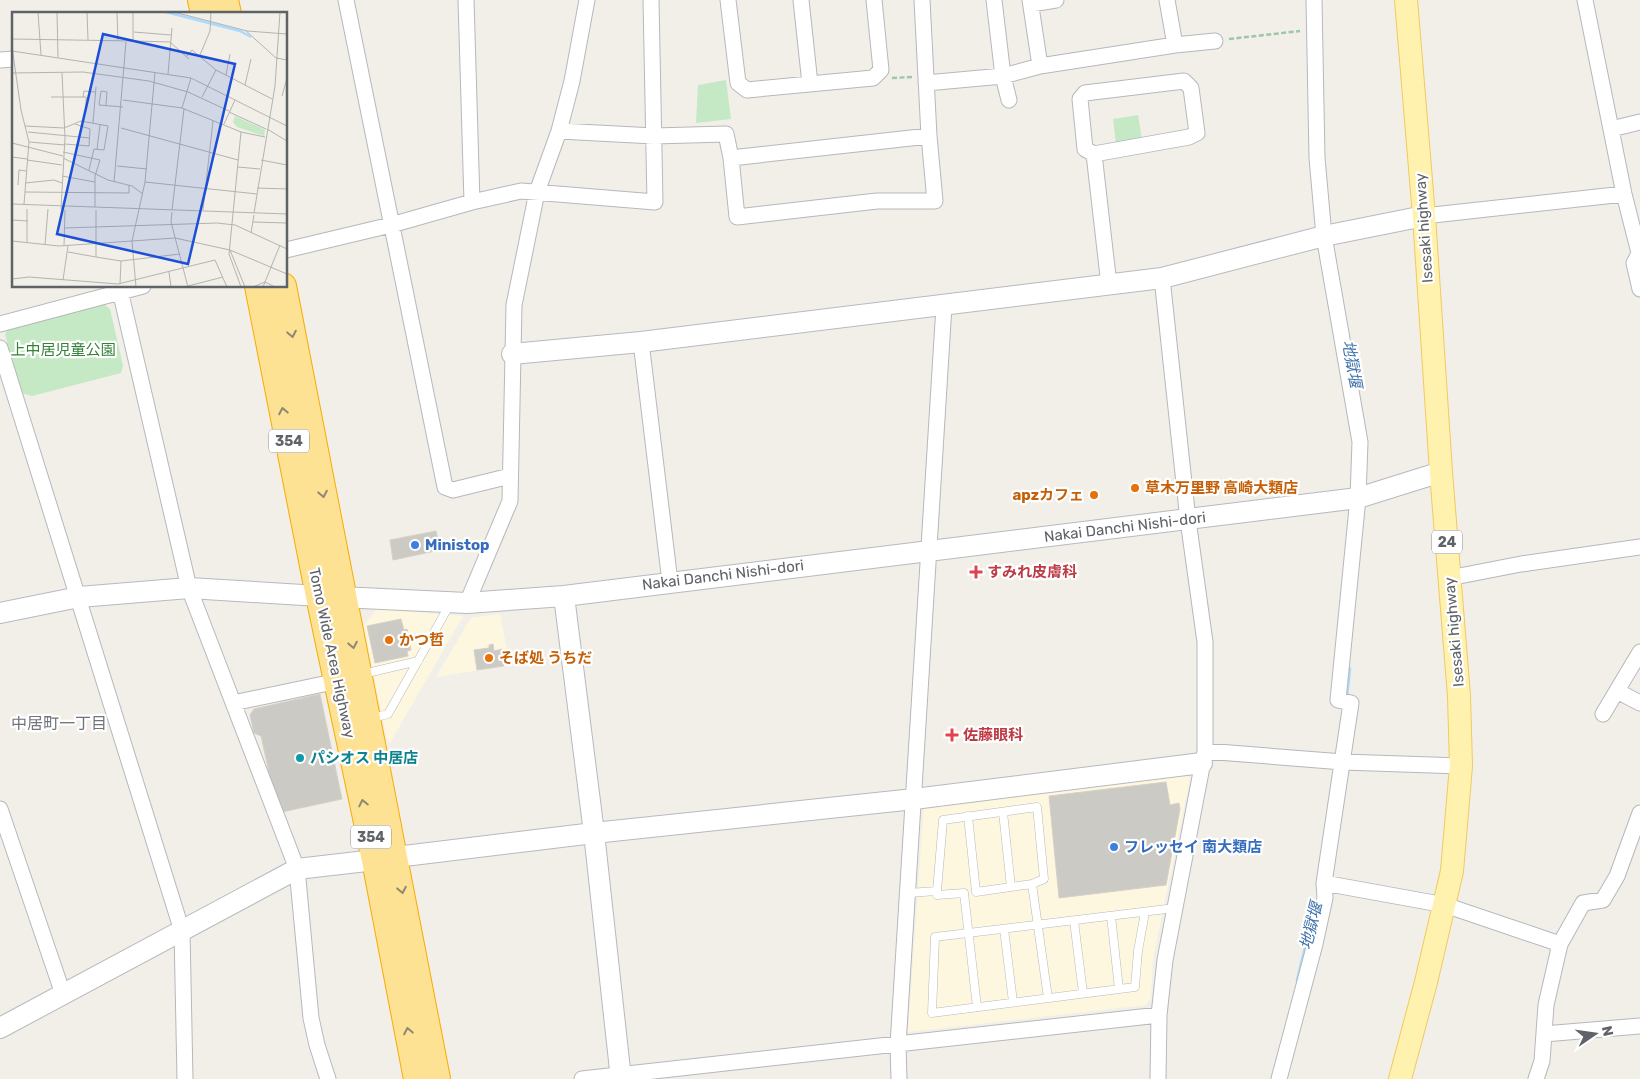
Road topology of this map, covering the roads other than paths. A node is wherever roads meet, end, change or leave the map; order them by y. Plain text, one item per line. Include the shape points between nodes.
1 (346, 0) edge
2 (466, 0) edge
3 (587, 0) edge
4 (651, 0) edge
5 (728, 0) edge
6 (801, 0) edge
7 (874, 0) edge
8 (922, 0) edge
9 (994, 0) edge
10 (1056, 0) edge
11 (1167, 0) edge
12 (1314, 0) edge
13 (1406, 0) edge
14 (1585, 0) edge
15 (1030, 2) edge
16 (1215, 41) road end
17 (1175, 45) junction
18 (1040, 66) junction
19 (1002, 76) junction
20 (926, 80) junction
21 (810, 84) junction
22 (1009, 100) dead end
23 (1640, 122) edge
24 (1610, 129) junction
25 (559, 131) junction
26 (654, 136) junction
27 (929, 136) junction
28 (1094, 154) junction
29 (732, 158) junction
30 (538, 192) junction
31 (1624, 194) junction
32 (472, 202) junction
33 (1424, 216) junction
34 (391, 225) junction
35 (1324, 236) junction
36 (288, 250) edge
37 (1640, 251) edge
38 (1162, 278) junction
39 (1109, 284) junction
40 (258, 288) edge
41 (283, 288) edge
42 (119, 289) edge
43 (1640, 289) edge
44 (944, 306) junction
45 (0, 324) edge
46 (641, 342) junction
47 (0, 348) edge
48 (512, 354) junction
49 (1441, 472) junction
50 (510, 476) junction
51 (1358, 498) junction
52 (1188, 520) junction
53 (1640, 547) edge
54 (929, 550) junction
55 (1449, 578) junction
56 (670, 582) junction
57 (189, 588) junction
58 (564, 596) junction
59 (79, 597) junction
60 (331, 597) junction
61 (459, 602) junction
62 (0, 613) edge
63 (1640, 652) edge
64 (418, 661) junction
65 (348, 678) junction
66 (1617, 691) junction
67 (233, 703) junction
68 (1640, 703) edge
69 (1603, 714) dead end
70 (368, 719) junction
71 (1204, 757) junction
72 (1343, 762) junction
73 (1461, 766) junction
74 (914, 799) junction
75 (0, 809) edge
76 (1003, 812) junction
77 (1640, 813) edge
78 (968, 816) junction
79 (594, 833) junction
80 (386, 858) junction
81 (297, 869) junction
82 (1324, 883) junction
83 (1032, 884) junction
84 (1011, 887) junction
85 (937, 891) junction
86 (976, 892) junction
87 (908, 893) junction
88 (964, 893) junction
89 (1445, 905) junction
90 (1174, 908) junction
91 (1145, 912) junction
92 (1111, 916) junction
93 (1074, 921) junction
94 (1038, 925) junction
95 (1004, 929) junction
96 (182, 931) junction
97 (969, 933) junction
98 (1560, 944) junction
99 (1119, 989) junction
100 (1083, 993) junction
101 (63, 994) junction
102 (1048, 998) junction
103 (1013, 1002) junction
104 (977, 1007) junction
105 (1159, 1015) junction
106 (1640, 1026) edge
107 (0, 1028) edge
108 (1544, 1034) junction
109 (898, 1045) junction
110 (621, 1076) edge
111 (185, 1079) edge
112 (328, 1079) edge
113 (417, 1079) edge
114 (437, 1079) edge
115 (582, 1079) edge
116 (899, 1079) edge
117 (1158, 1079) edge
118 (1279, 1079) edge
119 (1400, 1079) edge
120 (1536, 1079) edge

1 - 34 street
2 - 32 street
3 - 25 street
4 - 26 street
5 - 21 street via 738,83 747,90
6 - 21 street
7 - 21 street via 881,70 873,78
8 - 20 street
9 - 19 street
10 - 15 street
11 - 17 street
12 - 35 street via 1317,158
13 - 33 main road, Isesaki highway / 24
14 - 24 street
15 - 18 street
16 - 17 street
17 - 18 street
18 - 19 street
19 - 20 street
19 - 22 street
20 - 27 street
23 - 24 street
24 - 31 street
25 - 26 street
25 - 30 street
26 - 29 street via 726,134
26 - 30 street via 655,202
27 - 29 street
27 - 29 street via 935,201 877,201 737,217
28 - 28 street via 1085,149 1080,99 1085,93 1184,81 1191,88 1197,133 1190,137
28 - 39 street
30 - 32 street via 521,191
30 - 48 street via 514,305
31 - 33 street
31 - 37 street
32 - 34 street
33 - 35 street
33 - 49 main road, Isesaki highway / 24
34 - 36 street
34 - 50 street via 445,487 453,490
35 - 38 street
35 - 51 street via 1360,442
37 - 43 street via 1634,263
38 - 39 street
38 - 52 street
39 - 44 street
60 -> 40 highway, Tomo Wide Area Highway / 354
41 -> 60 highway, Tomo Wide Area Highway / 354
42 - 45 street
42 - 57 street
44 - 46 street
44 - 54 street
46 - 48 street
46 - 56 street
47 - 59 street
48 - 50 street
49 - 51 street, Nakai Danchi Nishi-dori
49 - 55 main road, Isesaki highway / 24
50 - 61 street via 510,501
51 - 52 street, Nakai Danchi Nishi-dori
51 - 72 street via 1338,700 1351,703
52 - 54 street, Nakai Danchi Nishi-dori
52 - 71 street via 1205,642
53 - 55 street
54 - 56 street, Nakai Danchi Nishi-dori
54 - 74 street
55 - 73 main road, Isesaki highway / 24
56 - 58 street, Nakai Danchi Nishi-dori
57 - 59 street, Nakai Danchi Nishi-dori
57 - 60 street, Nakai Danchi Nishi-dori
57 - 67 street
58 - 61 street, Nakai Danchi Nishi-dori
58 - 79 street
59 - 62 street, Nakai Danchi Nishi-dori
59 - 96 street
60 - 61 street, Nakai Danchi Nishi-dori
60 - 65 highway, Tomo Wide Area Highway / 354
61 - 64 lane
63 - 66 street
64 - 65 lane
64 - 70 lane via 388,714
65 - 67 street
65 - 70 highway, Tomo Wide Area Highway / 354
80 -> 65 highway, Tomo Wide Area Highway / 354
66 - 68 street
66 - 69 street
67 - 81 street
70 - 80 highway, Tomo Wide Area Highway / 354
71 - 72 street
71 - 74 street
71 - 90 street
72 - 73 street
72 - 82 street
73 - 89 main road, Isesaki highway / 24 via 1452,871
74 - 79 street
74 - 87 street
75 - 101 street
76 - 78 lane
76 - 83 lane via 1037,807 1044,879
76 - 84 lane
77 - 98 street via 1617,876 1603,900 1584,903
78 - 85 lane via 943,820
78 - 86 lane
79 - 80 street
79 - 110 street
80 - 81 street
113 -> 80 highway, Tomo Wide Area Highway / 354
80 -> 114 highway, Tomo Wide Area Highway / 354
81 - 96 street
81 - 112 street via 311,1018
82 - 89 street
82 - 118 street via 1325,898 1315,944
83 - 84 lane
83 - 94 lane
84 - 86 lane
85 - 87 lane
85 - 88 lane via 938,896
86 - 88 lane
87 - 109 street
88 - 97 lane
89 - 98 street
89 - 119 main road, Isesaki highway / 24
90 - 91 lane
90 - 105 street
91 - 92 lane
91 - 99 lane via 1134,987
92 - 93 lane
92 - 99 lane
93 - 94 lane
93 - 100 lane
94 - 95 lane
94 - 102 lane
95 - 97 lane
95 - 103 lane
96 - 101 street
96 - 111 street
97 - 104 lane
97 - 104 lane via 935,937 932,1013
98 - 108 street via 1546,1005
99 - 100 lane
100 - 102 lane
101 - 107 street
102 - 103 lane
103 - 104 lane
105 - 109 street
105 - 117 street
106 - 108 street
108 - 120 street via 1542,1060
109 - 110 street
109 - 116 street
110 - 115 street

